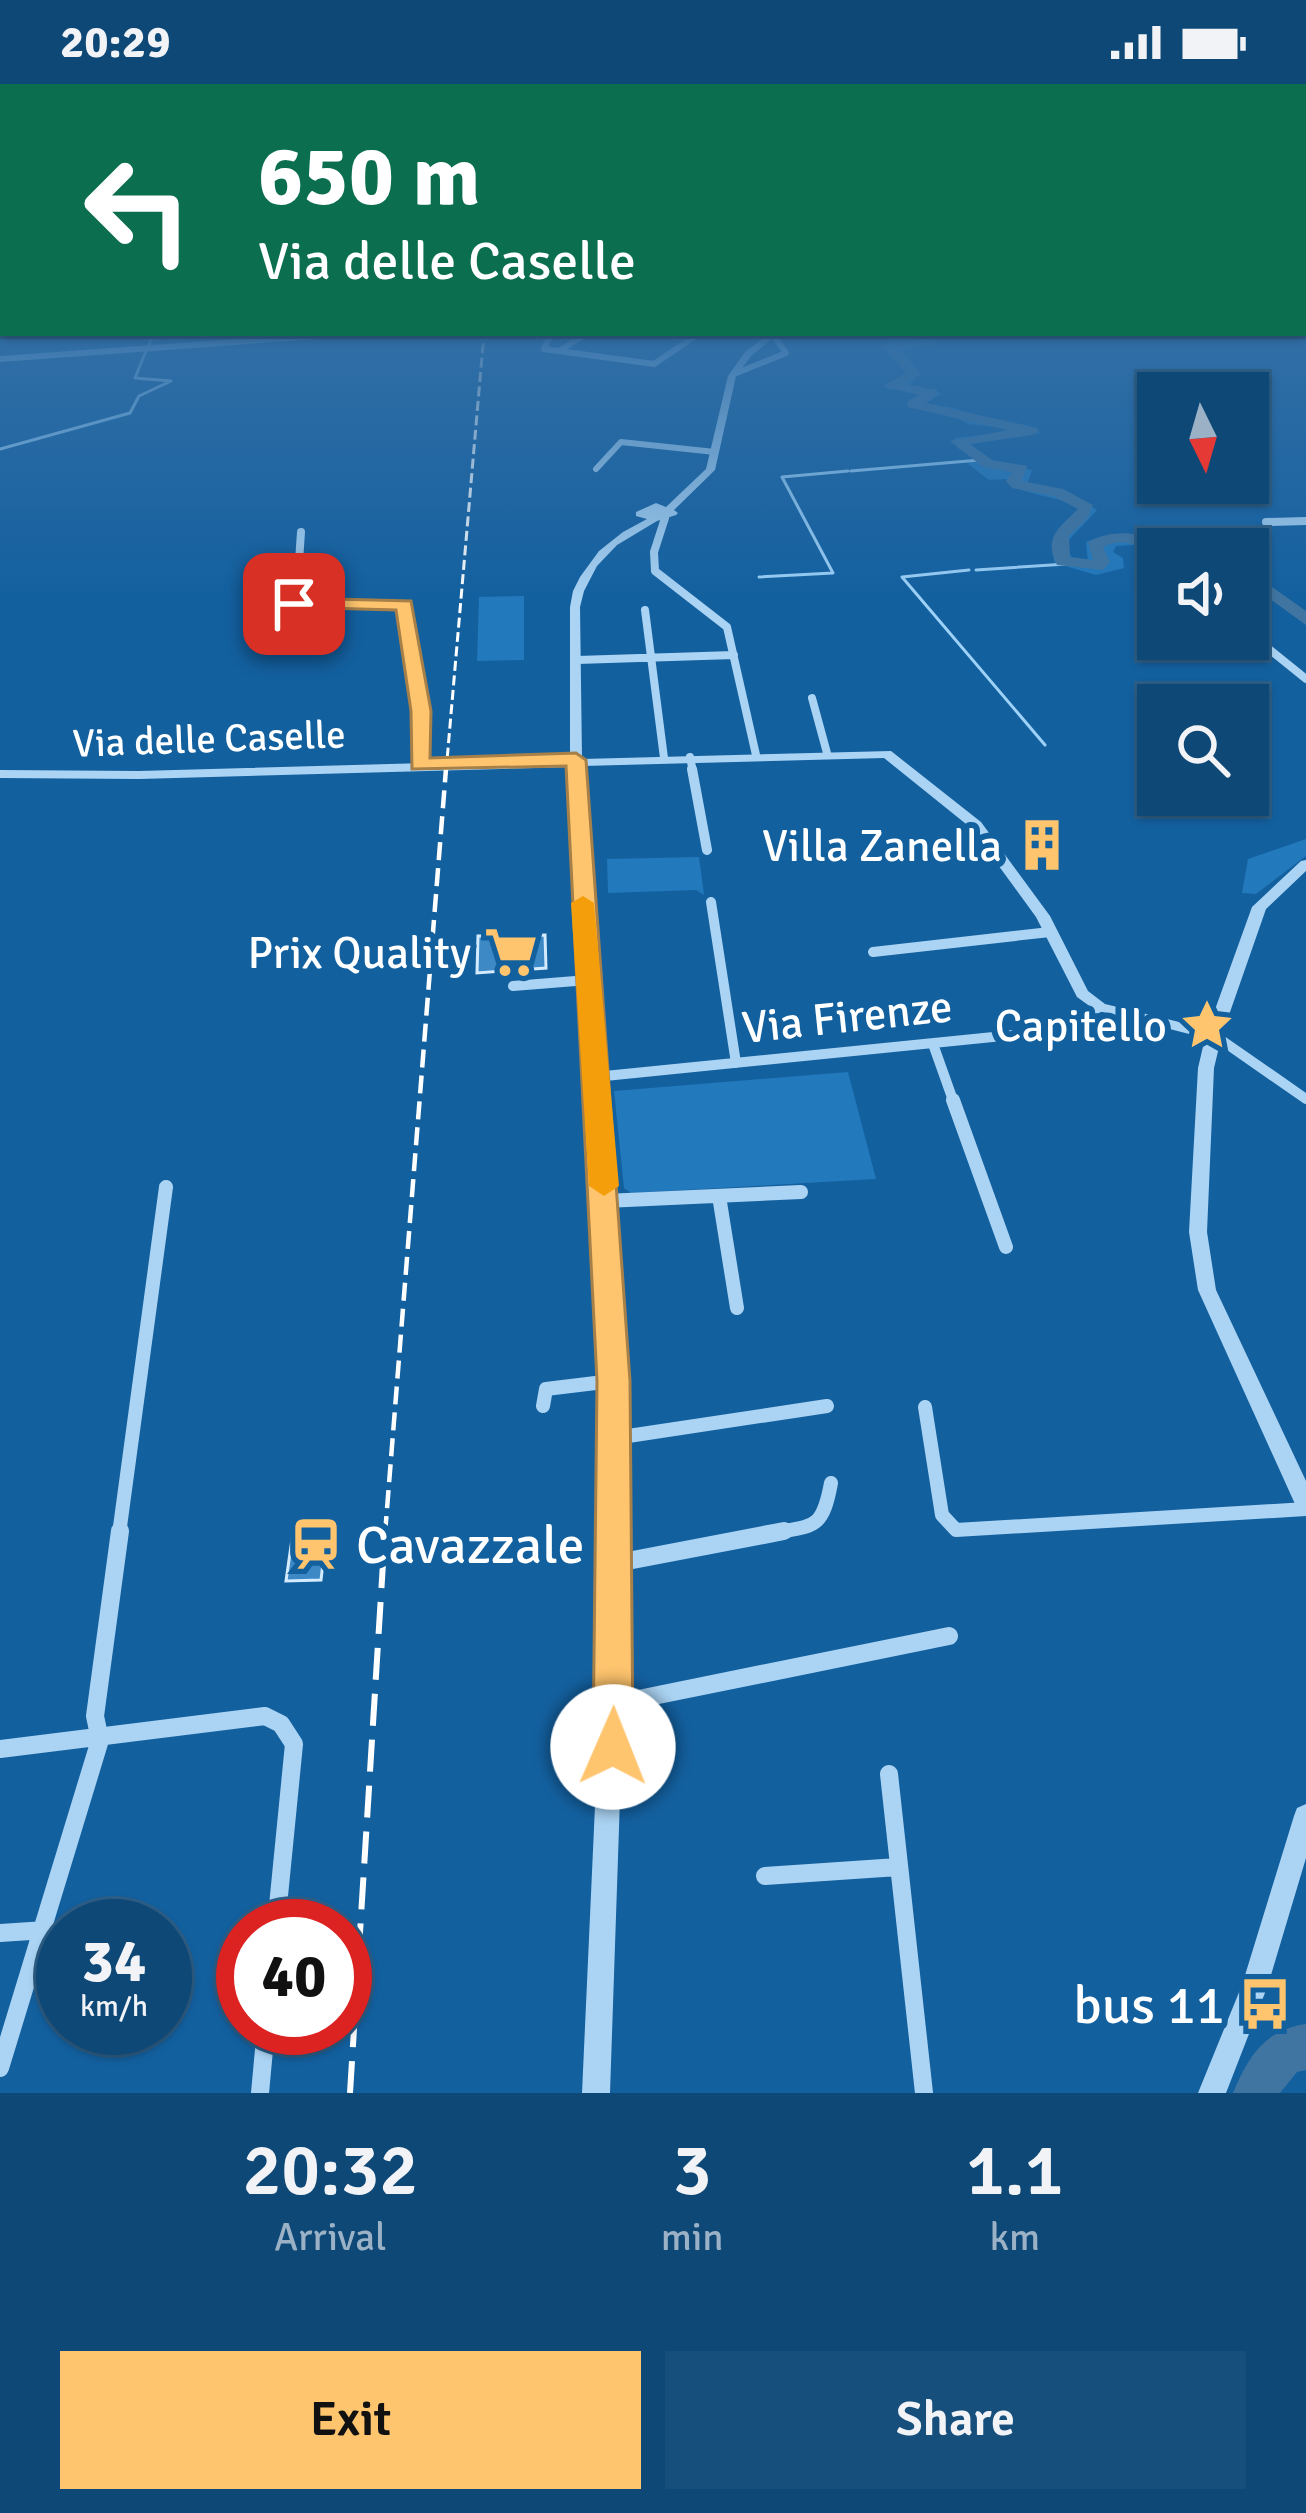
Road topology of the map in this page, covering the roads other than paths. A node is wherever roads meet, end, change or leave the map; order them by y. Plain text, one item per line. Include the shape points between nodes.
1 (724, 415) edge
2 (715, 452) junction
3 (596, 469) dead end
4 (689, 492) junction
5 (660, 513) junction
6 (1306, 521) edge
7 (1266, 522) dead end
8 (631, 530) junction
9 (301, 532) dead end
10 (645, 610) dead end
11 (1269, 649) edge
12 (734, 655) junction
13 (650, 657) junction
14 (577, 660) junction
15 (1306, 679) edge
16 (812, 698) dead end
17 (827, 753) junction
18 (756, 755) junction
19 (690, 757) junction
20 (664, 758) junction
21 (576, 760) junction
22 (419, 765) junction
23 (0, 774) edge
24 (707, 850) dead end
25 (1306, 864) edge
26 (711, 902) dead end
27 (1050, 932) junction
28 (873, 952) dead end
29 (588, 980) junction
30 (513, 986) dead end
31 (1100, 1007) junction
32 (1214, 1035) junction
33 (933, 1043) junction
34 (736, 1064) junction
35 (595, 1077) junction
36 (1306, 1099) edge
37 (166, 1187) dead end
38 (801, 1192) dead end
39 (719, 1196) junction
40 (605, 1201) junction
41 (1006, 1247) dead end
42 (737, 1308) dead end
43 (614, 1381) junction
44 (543, 1406) dead end
45 (827, 1406) dead end
46 (925, 1407) dead end
47 (614, 1438) junction
48 (831, 1483) dead end
49 (1306, 1507) edge
50 (617, 1563) junction
51 (950, 1636) dead end
52 (614, 1704) junction
53 (100, 1740) junction
54 (0, 1749) edge
55 (889, 1774) dead end
56 (1306, 1816) edge
57 (898, 1867) junction
58 (765, 1876) dead end
59 (55, 1899) edge
60 (279, 1899) edge
61 (36, 1931) edge
62 (0, 1933) edge
63 (36, 1960) edge
64 (264, 2055) edge
65 (0, 2068) edge
66 (260, 2093) edge
67 (596, 2093) edge
68 (923, 2093) edge
69 (1212, 2093) edge

1 - 2 street
2 - 3 street via 621,442
2 - 4 street
4 - 5 street
4 - 5 street
5 - 8 street
5 - 8 street via 639,514
5 - 12 street via 655,571 727,627
6 - 7 street
8 - 14 street via 579,583
9 - 22 street via 296,605 404,605 421,711
10 - 13 street
11 - 15 street
12 - 13 street
12 - 18 street
13 - 14 street
13 - 20 street
14 - 21 street
16 - 17 street
17 - 18 street, Via delle Caselle
17 - 27 street, Via delle Caselle via 899,760 976,825
18 - 19 street, Via delle Caselle
19 - 20 street, Via delle Caselle
19 - 24 street
20 - 21 street, Via delle Caselle
21 - 22 street, Via delle Caselle
21 - 29 street
22 - 23 street, Via delle Caselle
25 - 32 street via 1259,907
26 - 34 street
27 - 28 street
27 - 31 street, Via delle Caselle via 1082,994
29 - 30 street
29 - 35 street
31 - 32 street
31 - 33 street, Via Firenze via 1032,1033
32 - 36 street
32 - 49 street via 1200,1266
33 - 34 street, Via Firenze
33 - 41 street, Via Firenze
34 - 35 street, Via Firenze
35 - 40 street
37 - 53 street via 95,1716
38 - 39 street
39 - 40 street
39 - 42 street
40 - 43 street
43 - 44 street via 546,1389
43 - 47 street
45 - 47 street
46 - 49 street via 942,1515 956,1530
47 - 50 street
48 - 50 street via 818,1524
50 - 52 street
51 - 52 street
52 - 67 street
53 - 54 street
53 - 59 street
53 - 60 street via 266,1716 281,1724 294,1744
55 - 57 street
56 - 69 street via 1255,1985
57 - 58 street
57 - 68 street
61 - 62 street
63 - 65 street
64 - 66 street

